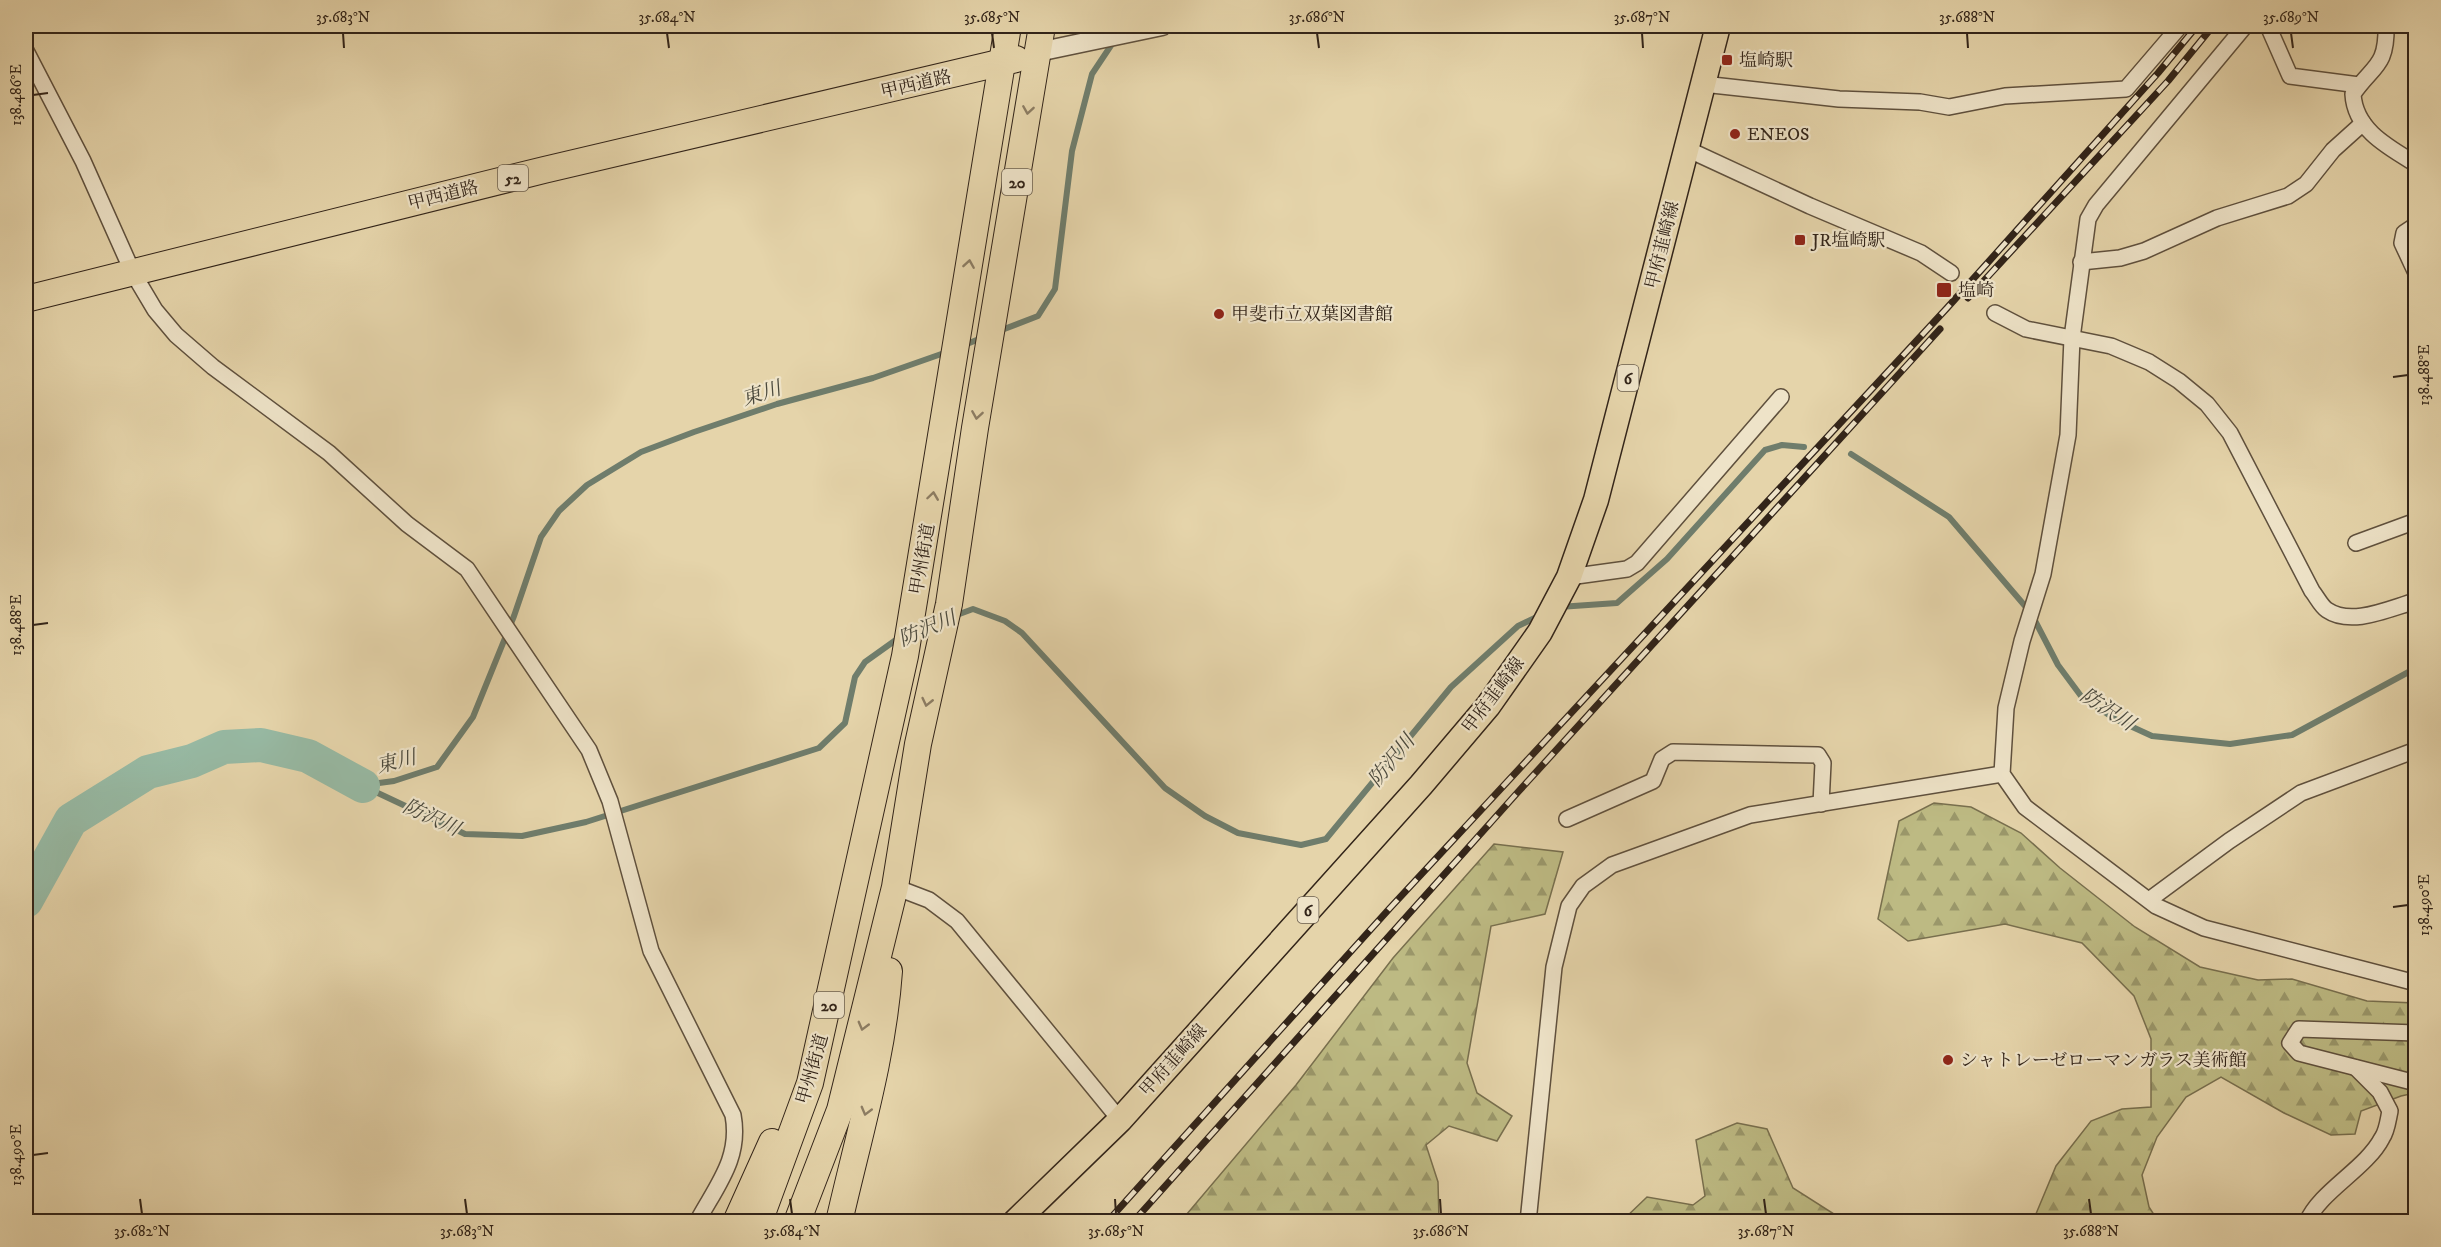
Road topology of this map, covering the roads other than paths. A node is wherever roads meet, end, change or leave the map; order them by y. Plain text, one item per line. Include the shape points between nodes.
1 (1008, 26) edge
2 (1042, 26) edge
3 (1162, 26) edge
4 (1718, 26) edge
5 (2180, 26) edge
6 (2245, 26) edge
7 (2268, 26) edge
8 (2386, 26) edge
9 (26, 51) edge
10 (1038, 52) junction
11 (1001, 64) junction
12 (1703, 84) junction
13 (2359, 85) junction
14 (2363, 123) junction
15 (1687, 149) junction
16 (2415, 164) edge
17 (2415, 225) edge
18 (2081, 262) junction
19 (133, 273) junction
20 (1951, 273) dead end
21 (2415, 273) edge
22 (26, 299) edge
23 (1995, 313) dead end
24 (2072, 338) junction
25 (1781, 397) dead end
26 (2415, 521) edge
27 (2356, 543) dead end
28 (1565, 585) junction
29 (2415, 601) edge
30 (2415, 750) edge
31 (2002, 774) junction
32 (878, 782) junction
33 (1821, 804) junction
34 (1567, 819) dead end
35 (895, 887) junction
36 (2149, 900) junction
37 (2415, 983) edge
38 (2415, 1033) edge
39 (2356, 1068) junction
40 (2415, 1083) edge
41 (1120, 1120) junction
42 (1063, 1177) junction
43 (697, 1221) edge
44 (736, 1221) edge
45 (759, 1221) edge
46 (797, 1221) edge
47 (839, 1221) edge
48 (1015, 1221) edge
49 (1025, 1221) edge
50 (1528, 1221) edge
51 (2307, 1221) edge

1 - 11 highway, 甲州街道 / 20
2 - 10 highway, 甲州街道 / 20
3 - 10 street
4 - 12 main road, 甲府韮崎線 / 6
5 - 12 street via 2126,88 2006,96 1950,107
6 - 18 street via 2096,205 2088,219
7 - 13 street via 2290,76
8 - 13 street via 2384,55
9 - 19 street via 83,162
10 - 11 highway, 52
10 -> 35 highway, 甲州街道 / 20 via 949,604 918,744
11 - 19 highway, 甲西道路 / 52 via 544,170
32 -> 11 highway, 甲州街道 / 20 via 913,616
12 - 15 main road, 甲府韮崎線 / 6
13 - 14 street via 2352,94 2354,110
14 - 16 street via 2378,140
14 - 18 street via 2333,150 2306,184 2288,196 2217,218 2144,251
15 - 20 street via 1921,253
15 - 28 main road, 甲府韮崎線 / 6 via 1596,500
17 - 21 street via 2404,233 2402,243
18 - 24 street
19 - 22 highway, 甲西道路 / 52
19 - 43 street via 155,310 213,367 329,453 407,524 467,569 590,750 609,801 651,951 733,1115 736,1134 732,1160
23 - 24 street via 2026,329
24 - 29 street via 2111,346 2149,362 2207,404 2230,433 2325,609 2342,617 2358,616
24 - 31 street via 2068,435 2045,563 2006,708
25 - 28 street via 1637,563 1628,569
26 - 27 street
28 - 41 main road, 甲府韮崎線 / 6 via 1540,632 1488,706
30 - 36 street via 2301,793
31 - 33 street
31 - 36 street via 2025,807
32 - 44 highway via 856,839 793,1083
32 - 45 highway, 甲州街道 / 20 via 810,1083
33 - 34 street via 1822,763 1818,754 1673,752 1662,759 1653,781
33 - 50 street via 1750,816 1612,865 1583,886 1569,906 1554,967
35 - 41 street via 929,900 957,921
35 -> 46 highway, 甲州街道 / 20 via 840,1110
35 -> 47 highway via 885,1018
36 - 37 street via 2204,928
38 - 39 street via 2299,1029 2290,1043 2299,1053
39 - 40 street
39 - 51 street via 2380,1092 2390,1111 2382,1139 2312,1210
41 - 42 main road, 甲府韮崎線 / 6
42 - 48 main road, 甲府韮崎線 / 6
42 - 49 main road

